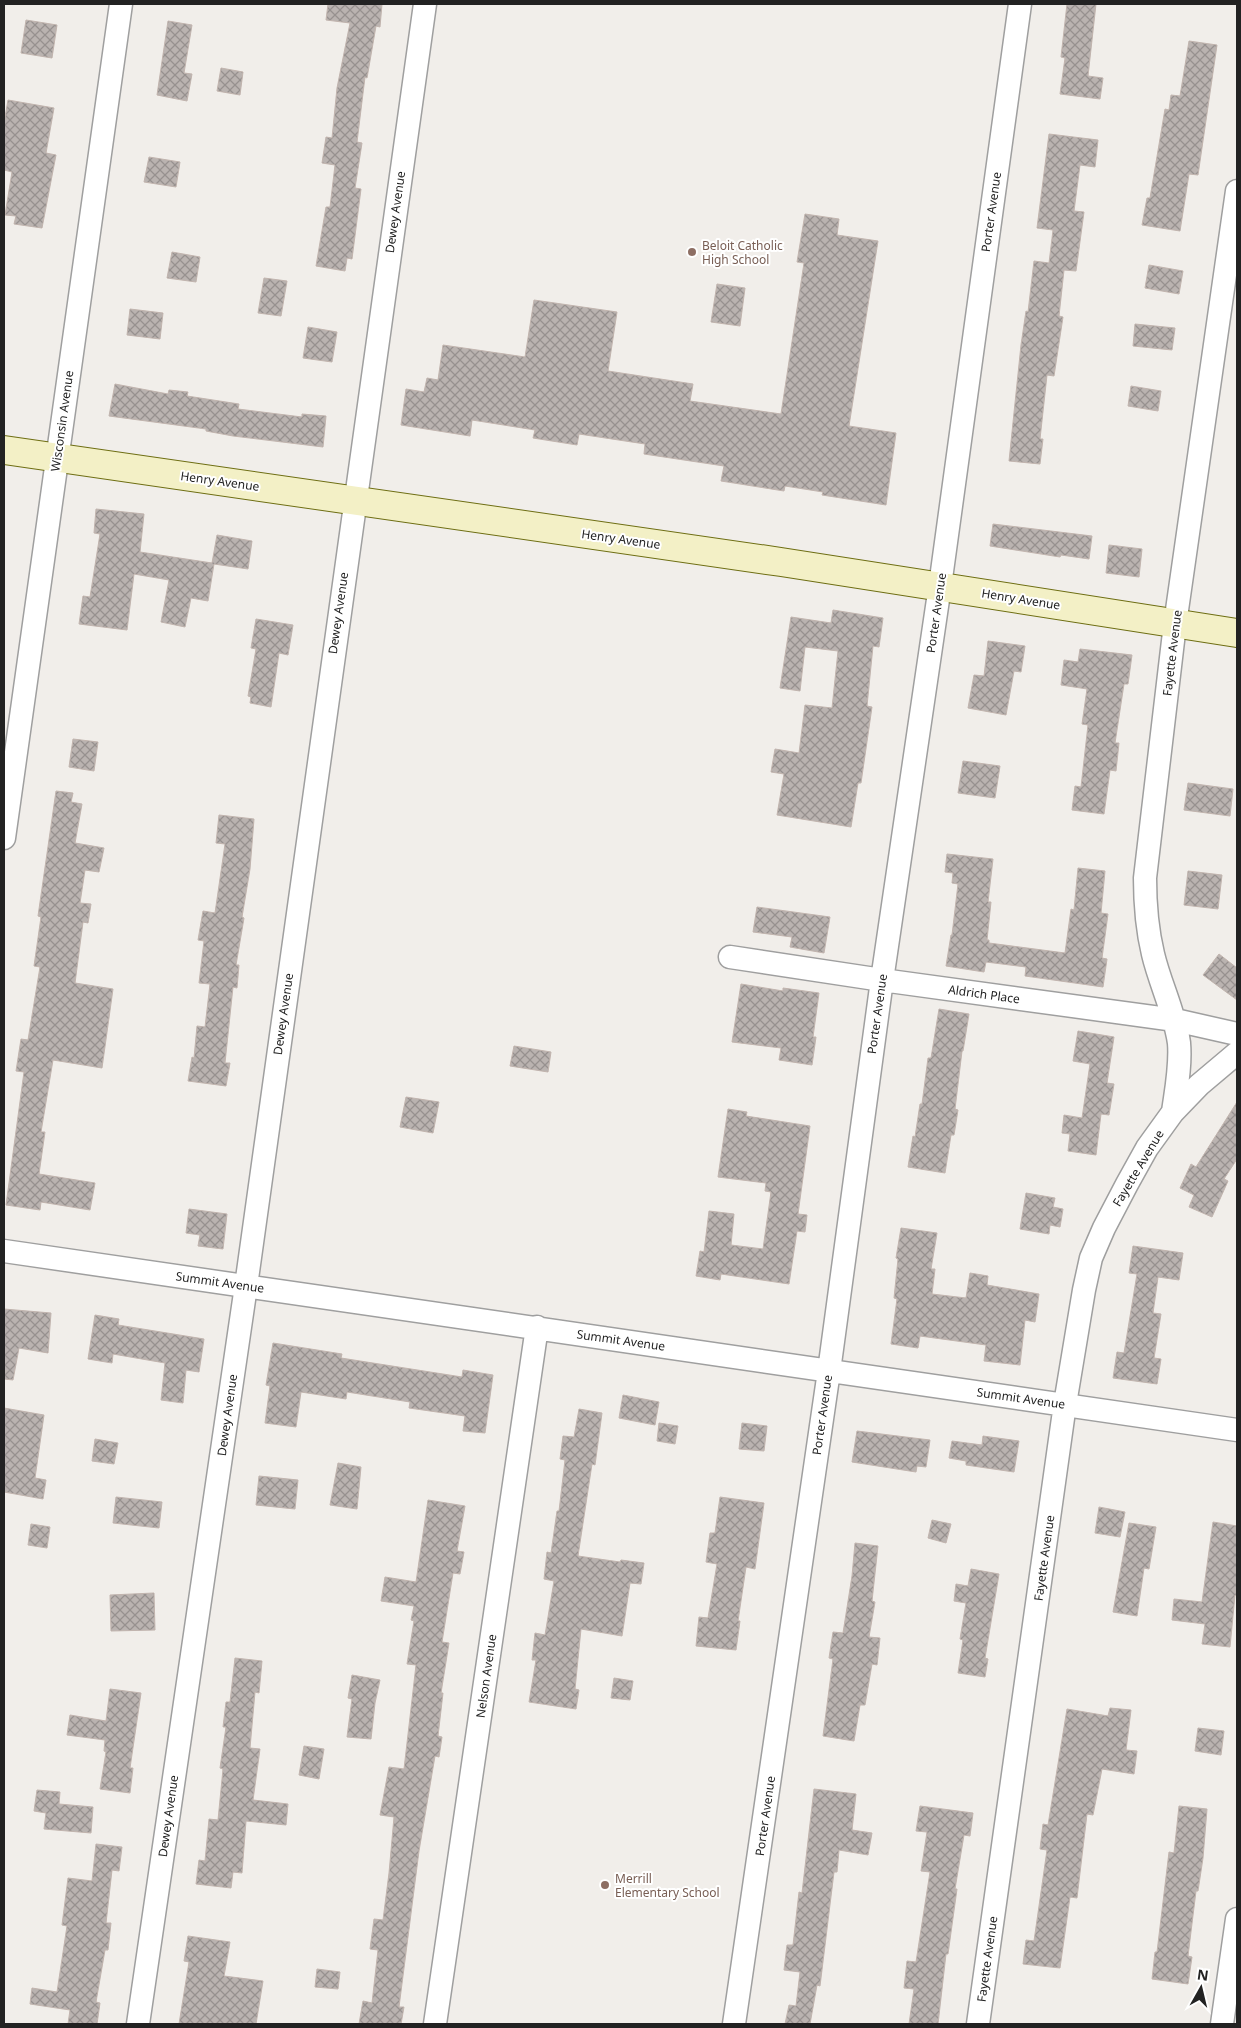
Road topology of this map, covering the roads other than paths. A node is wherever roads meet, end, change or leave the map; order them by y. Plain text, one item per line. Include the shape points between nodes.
1 (121, 4) edge
2 (425, 4) edge
3 (1020, 4) edge
4 (1237, 191) edge
5 (4, 450) edge
6 (57, 458) junction
7 (354, 501) junction
8 (940, 586) junction
9 (1175, 624) junction
10 (1237, 633) edge
11 (4, 838) edge
12 (730, 956) dead end
13 (882, 980) junction
14 (1175, 1020) junction
15 (1237, 1034) edge
16 (1237, 1052) edge
17 (1173, 1112) junction
18 (4, 1250) edge
19 (246, 1286) junction
20 (537, 1327) junction
21 (829, 1372) junction
22 (1066, 1404) junction
23 (1237, 1430) edge
24 (1237, 1919) edge
25 (138, 2024) edge
26 (435, 2024) edge
27 (734, 2024) edge
28 (978, 2024) edge
29 (1222, 2024) edge

1 - 6 street, Wisconsin Avenue
2 - 7 street, Dewey Avenue
3 - 8 street, Porter Avenue
4 - 9 street, Fayette Avenue
5 - 6 street, Henry Avenue
6 - 7 street, Henry Avenue
6 - 11 street, Wisconsin Avenue
7 - 8 street, Henry Avenue
7 - 19 street, Dewey Avenue
8 - 9 street, Henry Avenue
8 - 13 street, Porter Avenue
9 - 10 street, Henry Avenue
9 - 14 street, Fayette Avenue via 1145,878 1145,916 1153,955
12 - 13 street, Aldrich Place
13 - 14 street, Aldrich Place
13 - 21 street, Porter Avenue
14 - 15 street, Aldrich Place
14 - 17 street, Fayette Avenue via 1179,1045
16 - 17 street, Fayette Avenue
17 - 22 street, Fayette Avenue via 1127,1184 1091,1258
18 - 19 street, Summit Avenue
19 - 20 street, Summit Avenue
19 - 25 street, Dewey Avenue
20 - 21 street, Summit Avenue
20 - 26 street, Nelson Avenue
21 - 22 street, Summit Avenue
21 - 27 street, Porter Avenue
22 - 23 street, Summit Avenue
22 - 28 street, Fayette Avenue
24 - 29 street

